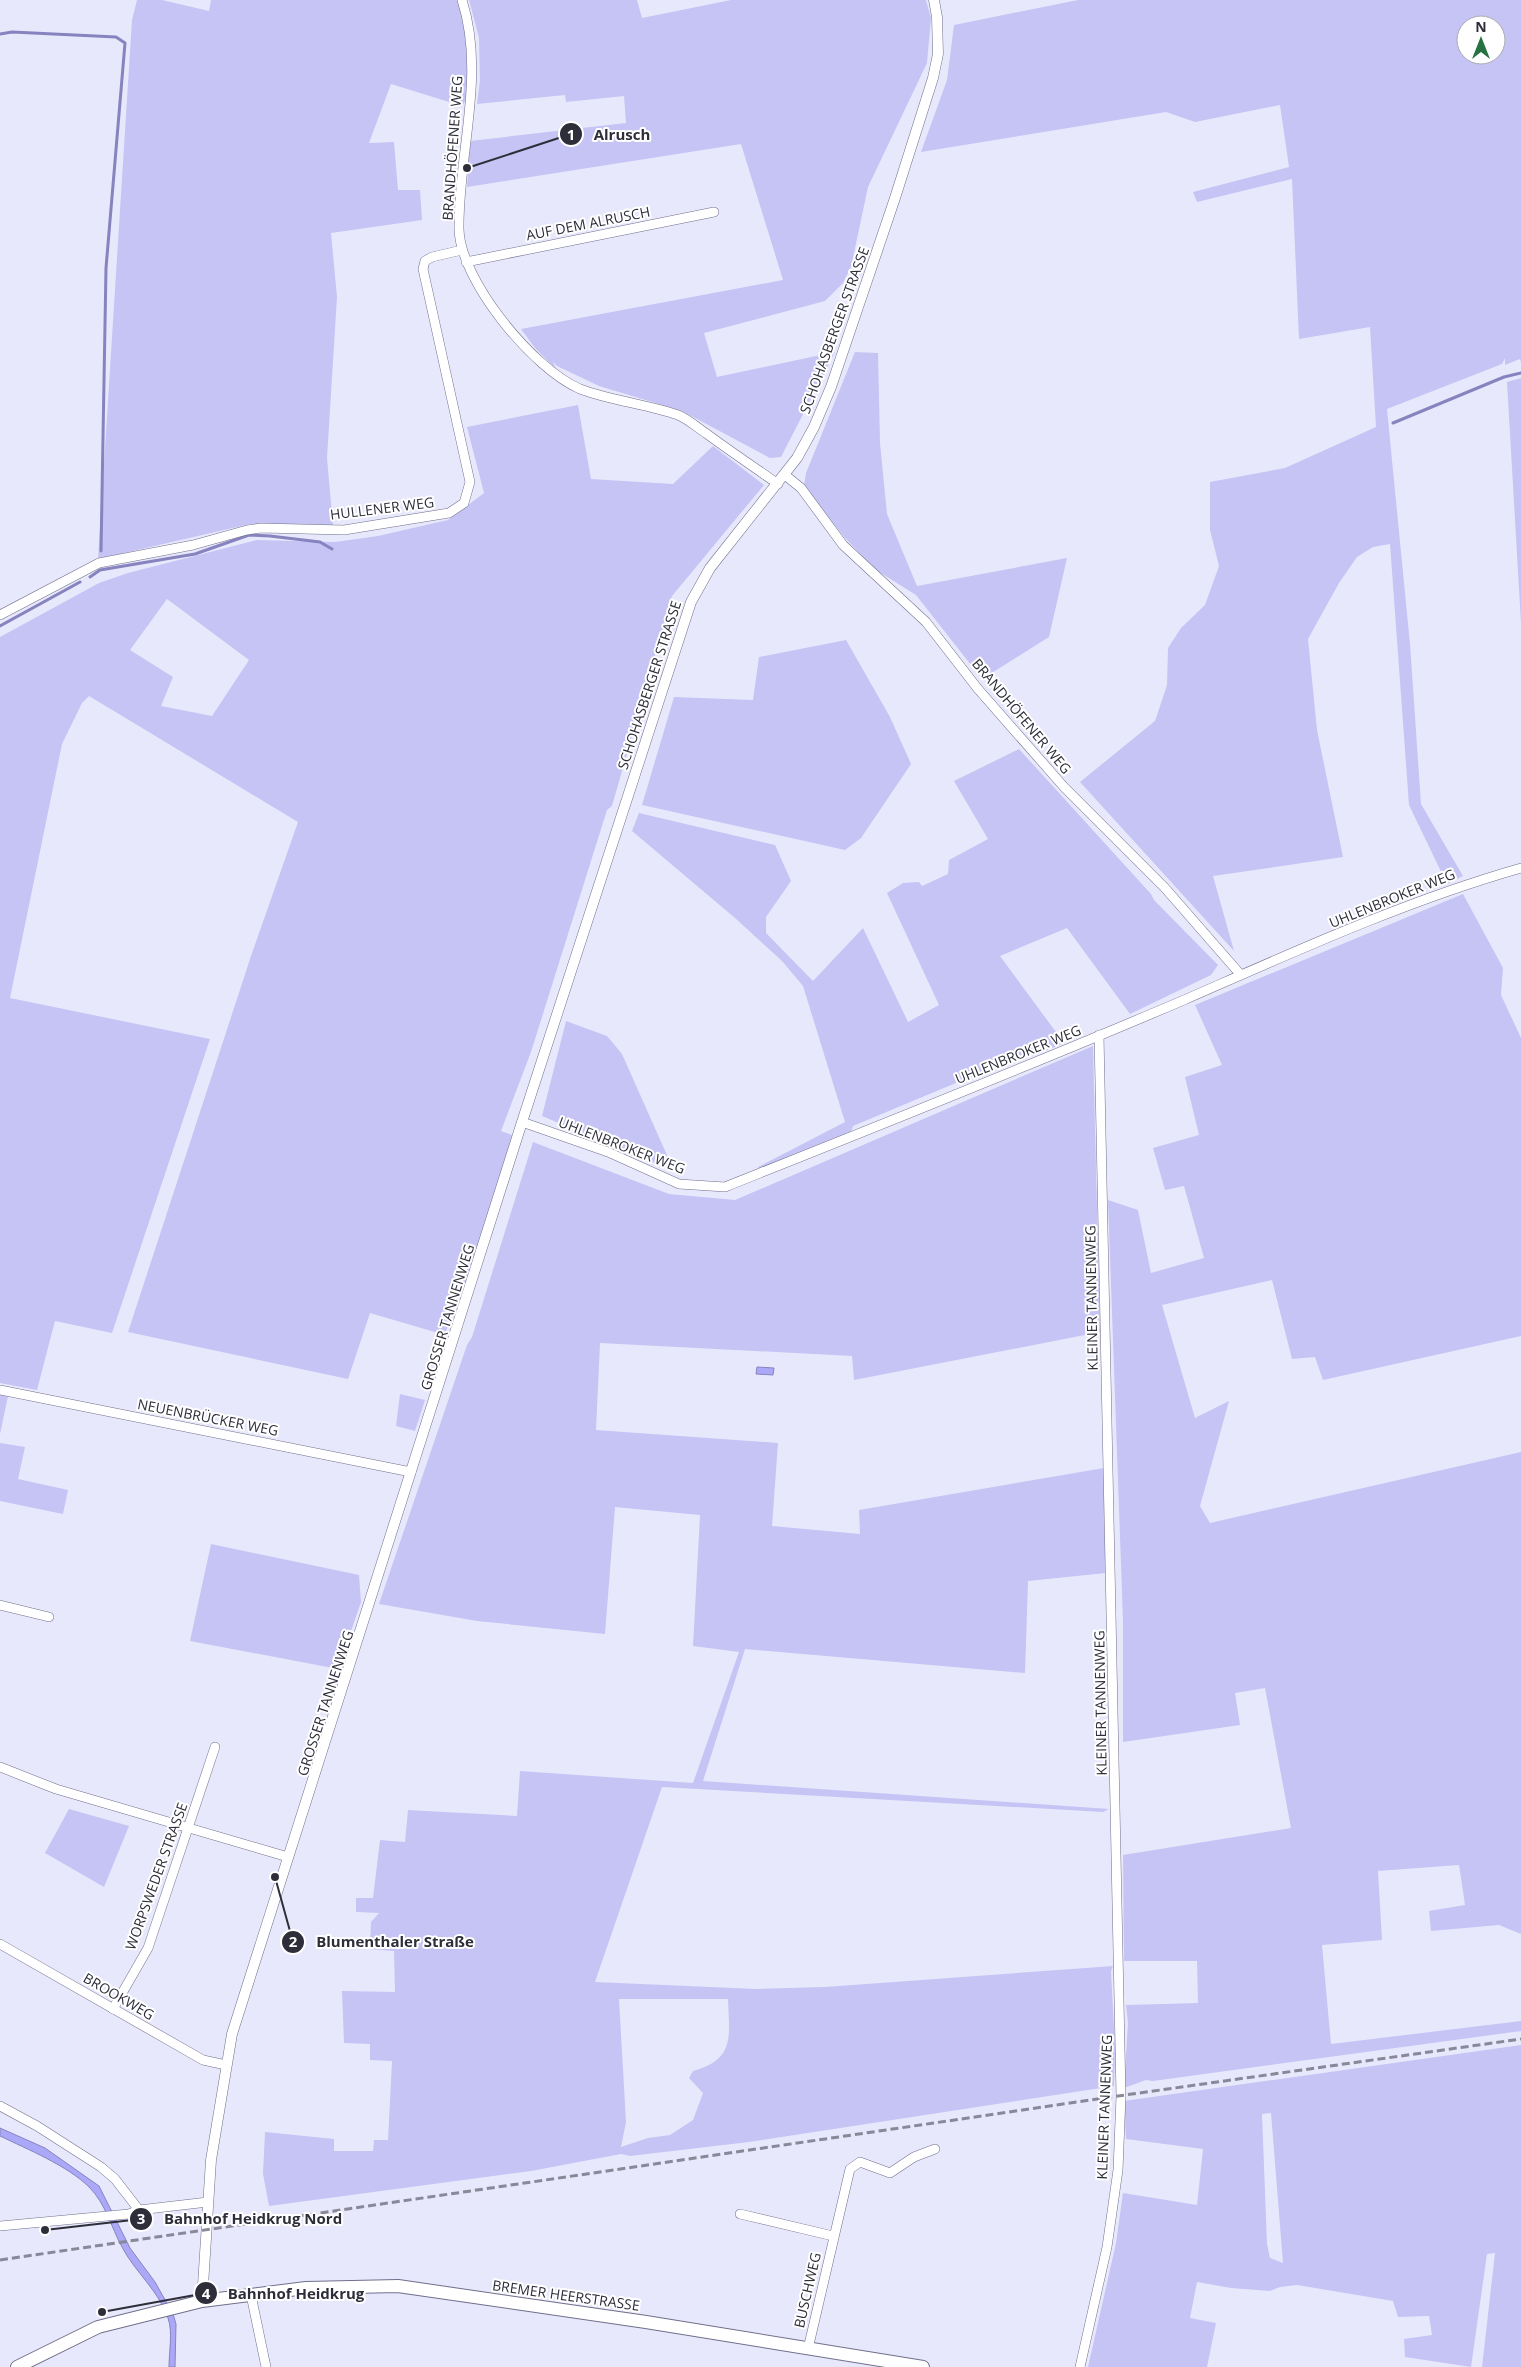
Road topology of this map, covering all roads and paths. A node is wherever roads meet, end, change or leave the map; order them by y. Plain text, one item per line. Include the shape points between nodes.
1 (462, 0) edge
2 (934, 0) edge
3 (714, 212) dead end
4 (462, 250) junction
5 (466, 262) junction
6 (785, 475) junction
7 (778, 484) junction
8 (0, 615) edge
9 (1521, 868) edge
10 (1240, 974) junction
11 (1099, 1035) junction
12 (522, 1122) junction
13 (0, 1390) edge
14 (411, 1472) junction
15 (0, 1605) edge
16 (50, 1617) dead end
17 (214, 1747) dead end
18 (0, 1767) edge
19 (189, 1827) junction
20 (288, 1857) junction
21 (0, 1944) edge
22 (113, 2009) junction
23 (226, 2065) junction
24 (0, 2106) edge
25 (935, 2149) dead end
26 (208, 2202) junction
27 (139, 2210) junction
28 (740, 2214) dead end
29 (0, 2226) edge
30 (833, 2236) junction
31 (251, 2295) junction
32 (202, 2301) junction
33 (808, 2349) junction
34 (869, 2363) edge
35 (17, 2367) edge
36 (266, 2367) edge
37 (923, 2367) edge
38 (1080, 2367) edge

1 - 4 street, BRANDHÖFENER WEG via 471,38 472,64 460,201
2 - 6 street, SCHOHASBERGER STRASSE via 938,54 920,123 831,387 814,427
3 - 5 street, AUF DEM ALRUSCH
4 - 5 street, BRANDHÖFENER WEG
4 - 8 street, HULLENER WEG via 432,257 425,261 423,269 470,482 464,503 449,513 344,530 247,530 193,545 99,563
5 - 7 street, BRANDHÖFENER WEG via 507,326 530,354 551,372 580,388 680,416
6 - 7 street, SCHOHASBERGER STRASSE
6 - 10 street, BRANDHÖFENER WEG via 801,488 843,545 926,622 978,689 1064,787 1165,888
7 - 12 street, SCHOHASBERGER STRASSE via 710,568 691,602
9 - 10 street, UHLENBROKER WEG via 1449,889
10 - 11 street, UHLENBROKER WEG
11 - 12 street, UHLENBROKER WEG via 725,1187 679,1184 608,1152
11 - 38 street, KLEINER TANNENWEG via 1121,2096 1118,2170 1107,2247
12 - 14 street, GROSSER TANNENWEG
13 - 14 street, NEUENBRÜCKER WEG
14 - 20 street, GROSSER TANNENWEG
15 - 16 street
17 - 19 street, WORPSWEDER STRASSE
18 - 19 street via 56,1789
19 - 20 street
19 - 22 street, WORPSWEDER STRASSE via 148,1948
20 - 23 street, GROSSER TANNENWEG via 232,2034
21 - 22 street, BROOKWEG
22 - 23 street, BROOKWEG via 203,2060
23 - 26 street, GROSSER TANNENWEG
24 - 27 street via 101,2167 115,2179
25 - 30 street, BUSCHWEG via 914,2157 890,2173 863,2163 850,2169
26 - 27 street
26 - 32 street, GROSSER TANNENWEG
27 - 29 street via 129,2214
28 - 30 street, BUSCHWEG
30 - 33 street, BUSCHWEG
31 - 32 main road, BREMER HEERSTRASSE
31 - 33 main road, BREMER HEERSTRASSE via 306,2288 398,2286 636,2320
31 - 36 street
32 - 35 main road, BREMER HEERSTRASSE via 98,2327
33 - 34 main road, BREMER HEERSTRASSE
34 - 37 main road, BREMER HEERSTRASSE

